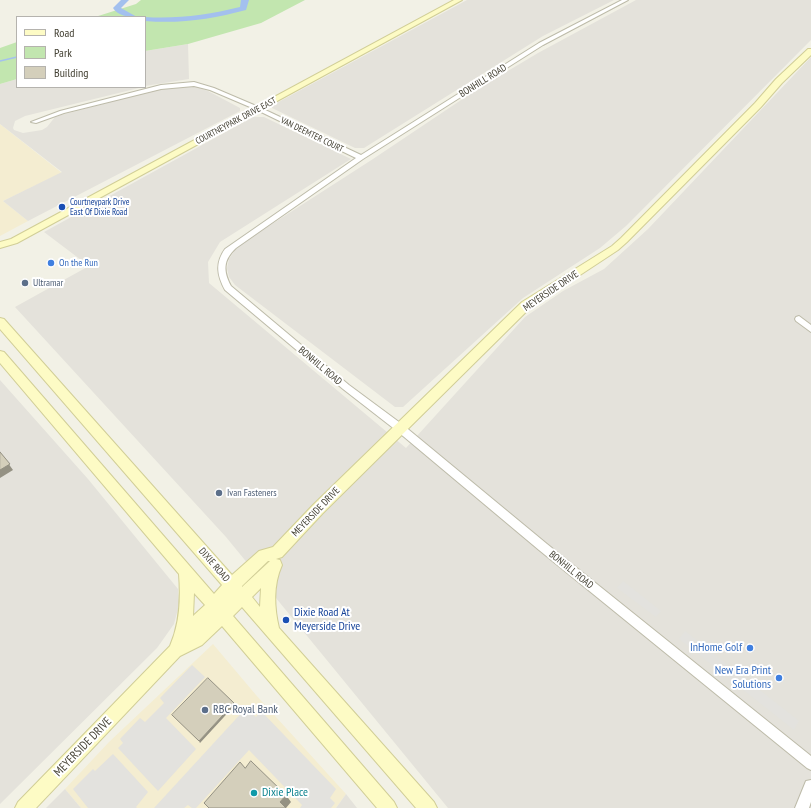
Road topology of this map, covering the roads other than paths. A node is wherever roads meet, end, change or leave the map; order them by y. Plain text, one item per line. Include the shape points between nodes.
1 (459, 0) edge
2 (626, 0) edge
3 (811, 51) edge
4 (259, 109) junction
5 (34, 122) dead end
6 (361, 158) junction
7 (14, 241) junction
8 (0, 245) edge
9 (0, 253) edge
10 (799, 320) dead end
11 (0, 322) edge
12 (811, 329) edge
13 (0, 355) edge
14 (400, 428) junction
15 (276, 559) junction
16 (186, 572) junction
17 (232, 585) junction
18 (243, 596) junction
19 (219, 611) junction
20 (273, 631) junction
21 (182, 636) junction
22 (174, 651) junction
23 (811, 764) edge
24 (811, 786) edge
25 (24, 808) edge
26 (388, 808) edge
27 (428, 808) edge
28 (802, 808) edge

1 - 4 street, COURTNEYPARK DRIVE EAST
2 - 6 street, BONHILL ROAD via 541,44
3 - 14 street, MEYERSIDE DRIVE via 624,240 599,259 526,305
4 - 5 street, VAN DEEMTER COURT via 212,88 183,84 161,87 62,112
4 - 6 street, VAN DEEMTER COURT
4 - 7 street, COURTNEYPARK DRIVE EAST
6 - 14 street, BONHILL ROAD via 231,247 223,257 220,267 228,288 346,387
7 - 8 street, COURTNEYPARK DRIVE EAST
7 - 9 street, COURTNEYPARK DRIVE EAST
10 - 12 street
11 - 17 street, DIXIE ROAD
13 - 16 street
14 - 15 street, MEYERSIDE DRIVE via 318,509
14 - 23 street, BONHILL ROAD
15 - 17 street, MEYERSIDE DRIVE via 264,556
15 - 18 street, MEYERSIDE DRIVE
15 - 20 street via 267,591 267,610
16 - 19 street
16 - 21 street via 187,616
17 - 18 street, DIXIE ROAD
17 - 19 street, MEYERSIDE DRIVE
18 - 19 street, MEYERSIDE DRIVE
18 - 20 street, DIXIE ROAD
19 - 21 street, MEYERSIDE DRIVE
19 - 22 street, MEYERSIDE DRIVE via 198,640
19 - 26 street
20 - 27 street, DIXIE ROAD
21 - 22 street, MEYERSIDE DRIVE
22 - 25 street, MEYERSIDE DRIVE
24 - 28 street

